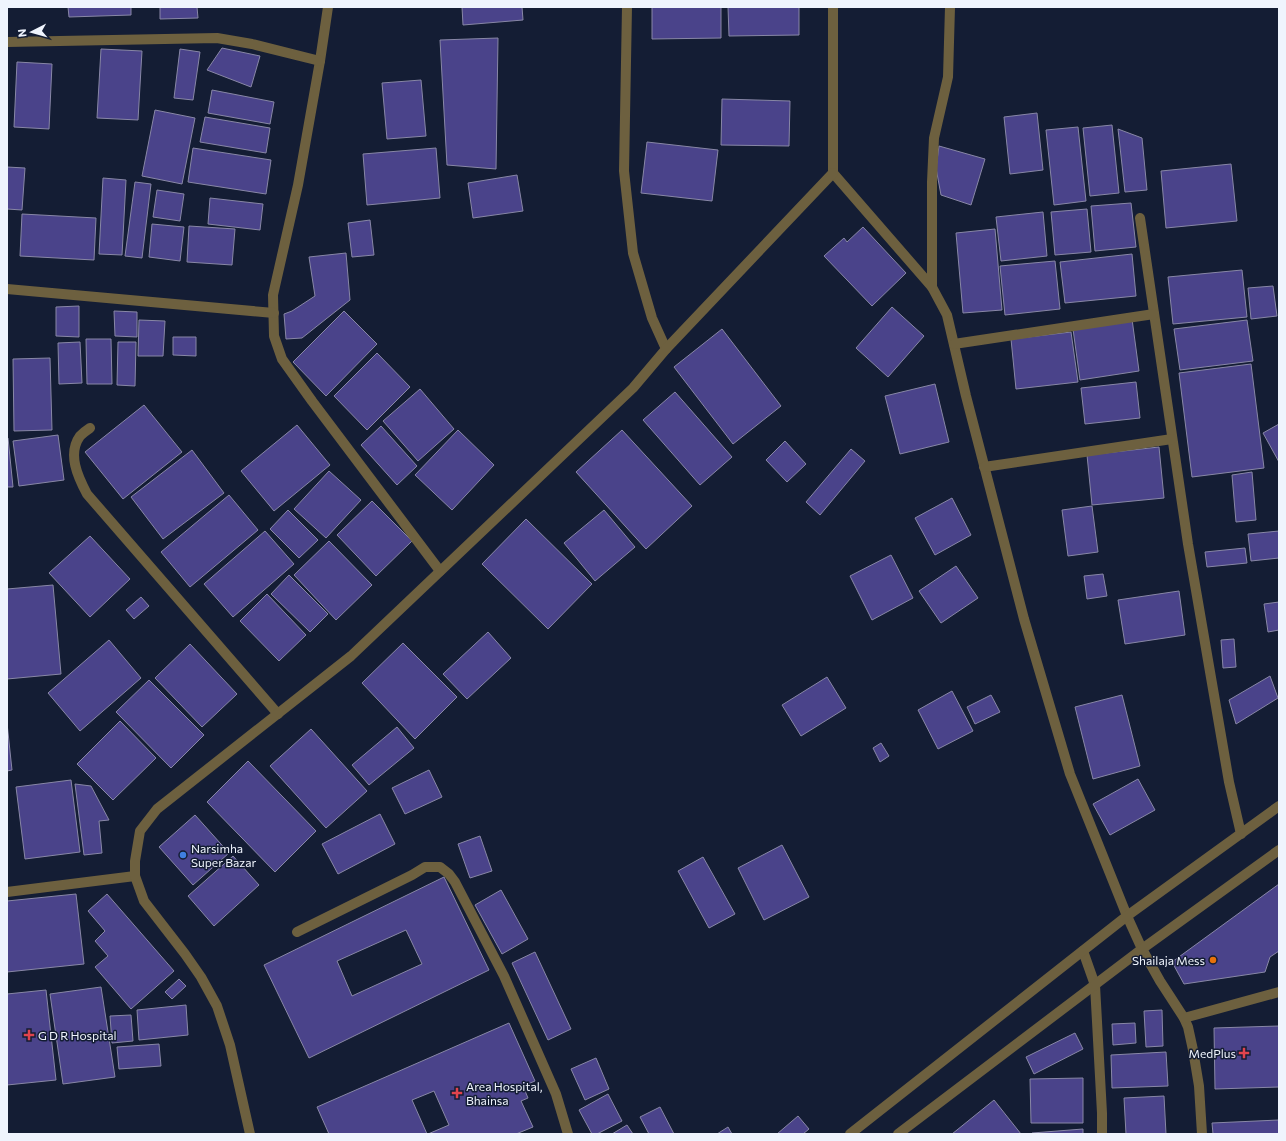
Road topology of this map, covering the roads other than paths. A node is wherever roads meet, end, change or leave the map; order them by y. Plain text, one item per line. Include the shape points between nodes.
1 (328, 7) edge
2 (627, 7) edge
3 (833, 7) edge
4 (950, 7) edge
5 (7, 42) edge
6 (320, 61) junction
7 (833, 173) junction
8 (1140, 218) dead end
9 (932, 288) junction
10 (7, 289) edge
11 (274, 313) junction
12 (1154, 314) junction
13 (954, 344) junction
14 (666, 349) junction
15 (90, 428) dead end
16 (1172, 439) junction
17 (984, 466) junction
18 (440, 571) junction
19 (278, 714) junction
20 (1279, 806) edge
21 (1241, 834) junction
22 (1279, 850) edge
23 (135, 876) junction
24 (7, 892) edge
25 (1126, 916) junction
26 (297, 932) dead end
27 (1142, 950) junction
28 (1083, 951) junction
29 (1095, 985) junction
30 (1279, 992) edge
31 (1184, 1018) junction
32 (250, 1134) edge
33 (568, 1134) edge
34 (850, 1134) edge
35 (898, 1134) edge
36 (1102, 1134) edge
37 (1202, 1134) edge

1 - 6 street
2 - 14 street via 624,171 633,253 652,318
3 - 7 street
4 - 9 street via 948,77 934,138
5 - 6 street via 217,38
6 - 11 street via 298,185 273,295
7 - 9 street
7 - 14 street
8 - 12 street
9 - 13 street via 947,315
10 - 11 street
11 - 18 street via 274,336 282,359
12 - 13 street
12 - 16 street
13 - 17 street
14 - 18 street via 633,388
15 - 19 street via 81,435 74,451 76,471 87,494
16 - 17 street
16 - 21 street via 1190,559 1229,782
17 - 25 street via 1024,619 1070,774
18 - 19 street via 351,656
19 - 23 street via 157,809 140,832
20 - 21 street
21 - 25 street
22 - 27 street
23 - 24 street
23 - 32 street via 144,901 201,977 217,1006 230,1045
25 - 27 street
25 - 28 street
26 - 33 street via 425,867 440,867 450,874 504,976 556,1094
27 - 29 street
27 - 31 street
28 - 29 street
28 - 34 street
29 - 35 street
29 - 36 street
30 - 31 street
31 - 37 street via 1199,1086

